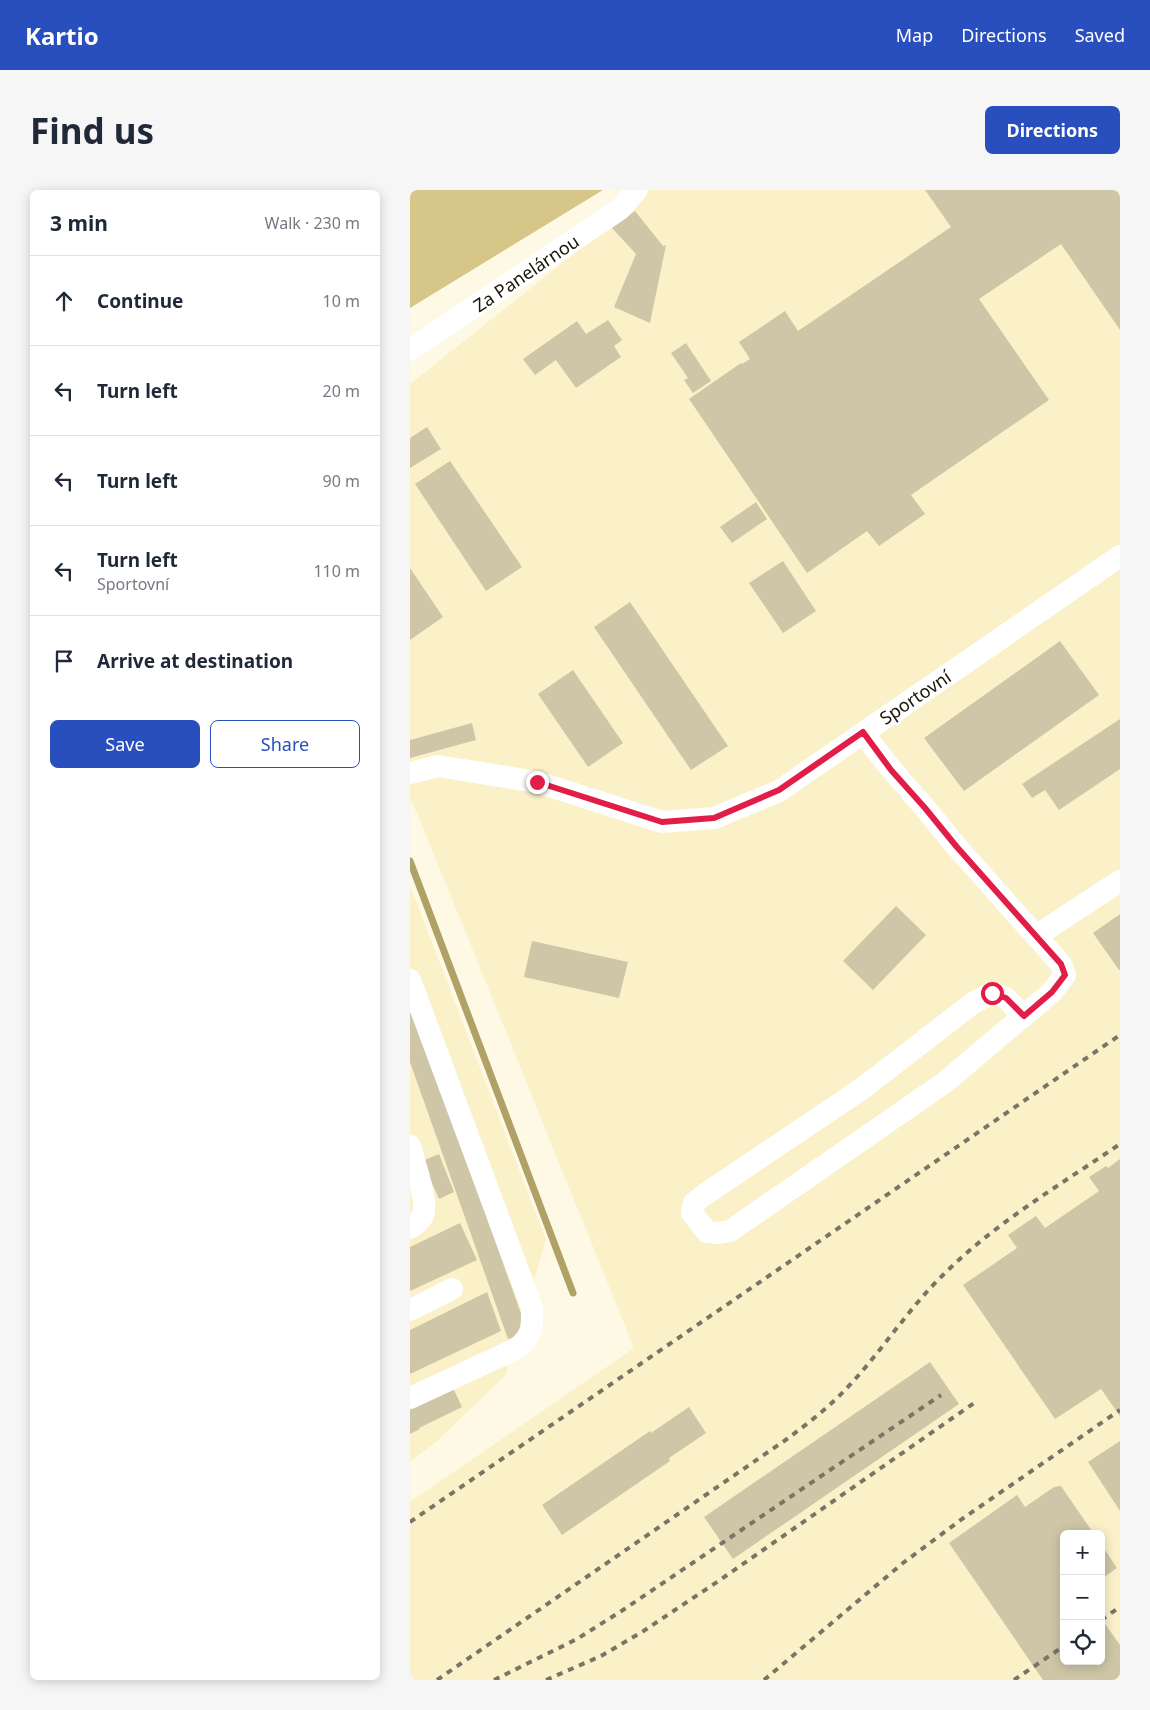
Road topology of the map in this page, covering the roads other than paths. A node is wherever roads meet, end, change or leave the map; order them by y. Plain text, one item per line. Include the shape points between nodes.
1 (636, 190) edge
2 (410, 350) edge
3 (1120, 556) edge
4 (863, 732) junction
5 (410, 773) edge
6 (1120, 881) edge
7 (1036, 936) junction
8 (410, 980) edge
9 (1024, 1016) junction
10 (410, 1146) edge
11 (410, 1228) edge
12 (452, 1289) dead end
13 (410, 1310) edge
14 (410, 1398) edge

1 - 2 street, Za Panelárnou via 620,210
3 - 4 street, Sportovní
4 - 5 street, Sportovní via 779,790 714,818 662,822 537,782 438,766
4 - 7 street via 891,770
6 - 7 street
7 - 9 street via 1061,964 1065,975 1052,992
8 - 14 street via 532,1308 528,1338 518,1348
9 - 9 street via 1006,998 992,993 973,1003 863,1088 694,1202 692,1213 707,1232 730,1231 944,1083
10 - 11 street via 424,1211 422,1219
12 - 13 street

